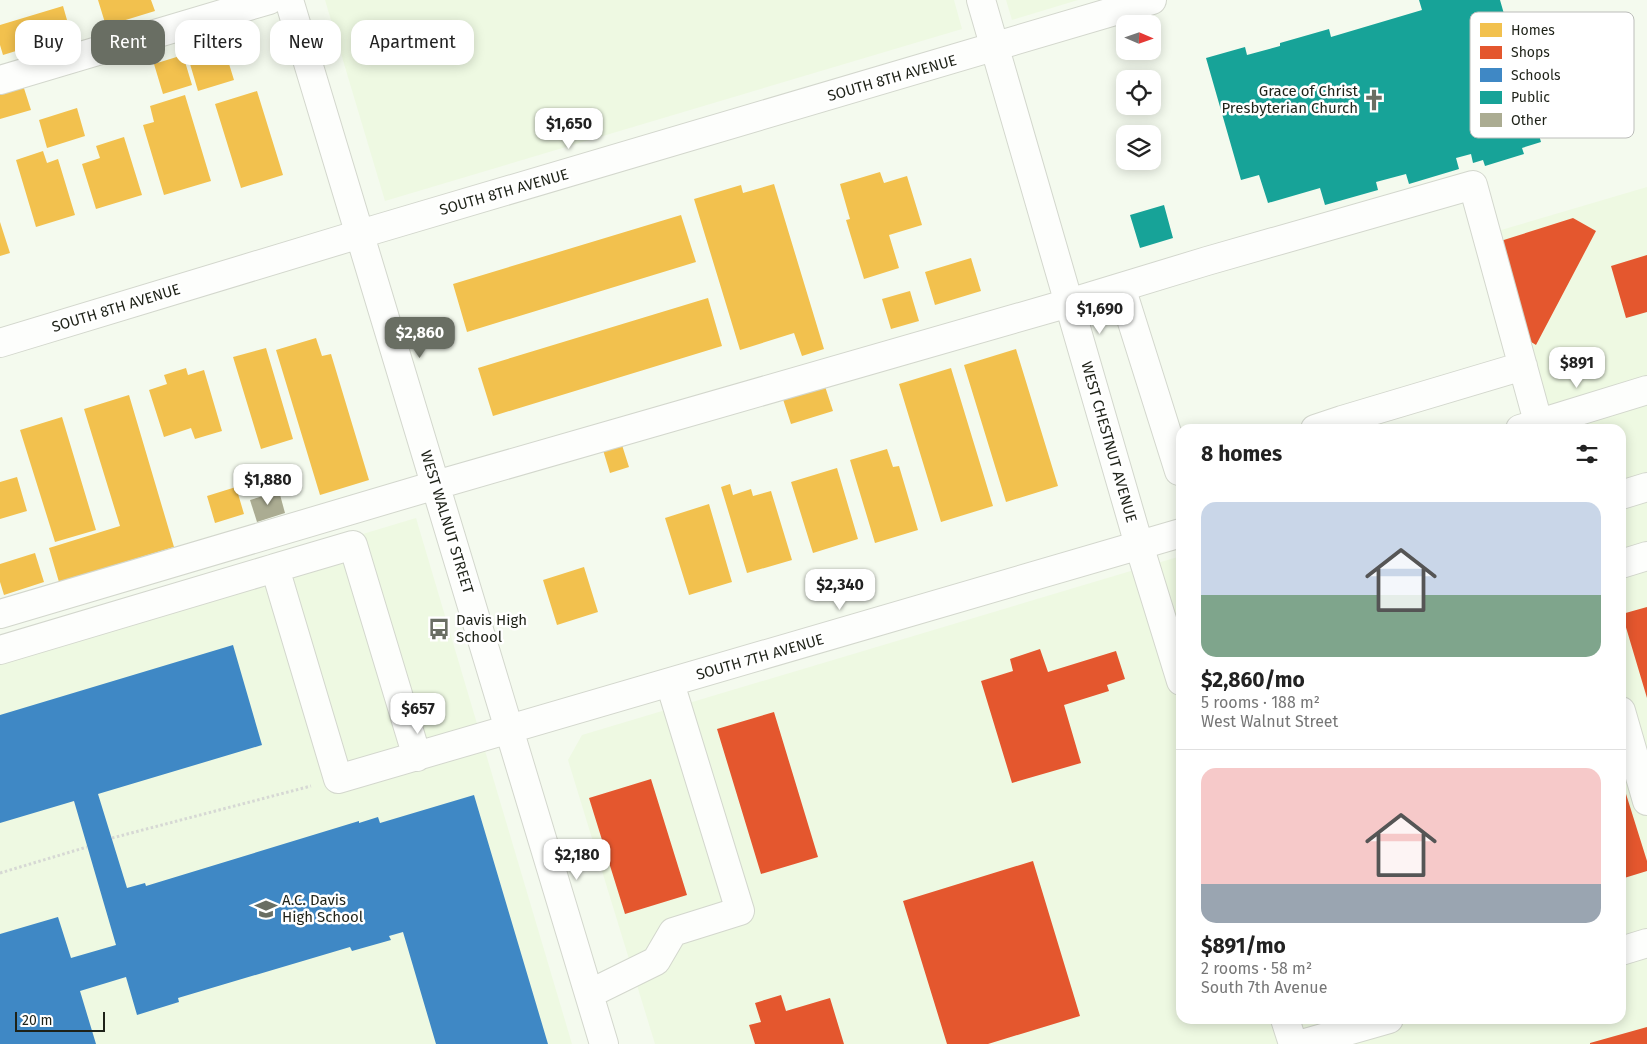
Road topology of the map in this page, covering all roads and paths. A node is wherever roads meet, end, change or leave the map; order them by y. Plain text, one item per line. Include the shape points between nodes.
1 (269, 0) edge
2 (289, 0) edge
3 (981, 0) edge
4 (1152, 0) edge
5 (995, 47) junction
6 (0, 80) edge
7 (360, 234) junction
8 (1123, 295) junction
9 (1069, 303) junction
10 (0, 343) edge
11 (1523, 366) junction
12 (1647, 390) edge
13 (1343, 424) edge
14 (1533, 424) edge
15 (1542, 424) edge
16 (1176, 462) edge
17 (436, 485) junction
18 (1647, 487) edge
19 (1626, 493) edge
20 (1176, 535) edge
21 (1139, 546) junction
22 (1647, 556) edge
23 (1626, 562) edge
24 (275, 568) junction
25 (0, 614) edge
26 (0, 650) edge
27 (1176, 665) edge
28 (670, 683) junction
29 (1626, 728) edge
30 (510, 730) junction
31 (417, 757) junction
32 (338, 779) junction
33 (1647, 801) edge
34 (112, 838) dead end
35 (87, 847) dead end
36 (0, 873) edge
37 (1647, 943) edge
38 (1626, 949) edge
39 (589, 994) junction
40 (1287, 1024) edge
41 (1371, 1024) edge
42 (604, 1044) edge
43 (1293, 1044) edge
44 (1302, 1044) edge

1 - 6 street
2 - 7 street, WEST WALNUT STREET
3 - 5 street, WEST CHESTNUT AVENUE
4 - 5 street, SOUTH 8TH AVENUE
5 - 7 street, SOUTH 8TH AVENUE
5 - 9 street, WEST CHESTNUT AVENUE
7 - 10 street, SOUTH 8TH AVENUE
7 - 17 street, WEST WALNUT STREET
8 - 9 street
8 - 11 street via 1377,226 1373,213 1473,185
8 - 16 street
9 - 17 street
9 - 21 street, WEST CHESTNUT AVENUE
11 - 13 street
11 - 14 street
12 - 15 street
17 - 25 street
17 - 30 street, WEST WALNUT STREET
18 - 19 street
20 - 21 street, SOUTH 7TH AVENUE
21 - 27 street, WEST CHESTNUT AVENUE
21 - 28 street, SOUTH 7TH AVENUE
22 - 23 street
24 - 26 street
24 - 31 street via 353,544
24 - 32 street
28 - 30 street, SOUTH 7TH AVENUE
28 - 39 street via 740,911 673,932 656,961
29 - 33 street
30 - 31 street, SOUTH 7TH AVENUE
30 - 39 street, WEST WALNUT STREET
31 - 32 street, SOUTH 7TH AVENUE
32 - 34 path
35 - 36 path
37 - 38 street
39 - 42 street, WEST WALNUT STREET
40 - 43 street
41 - 44 street

